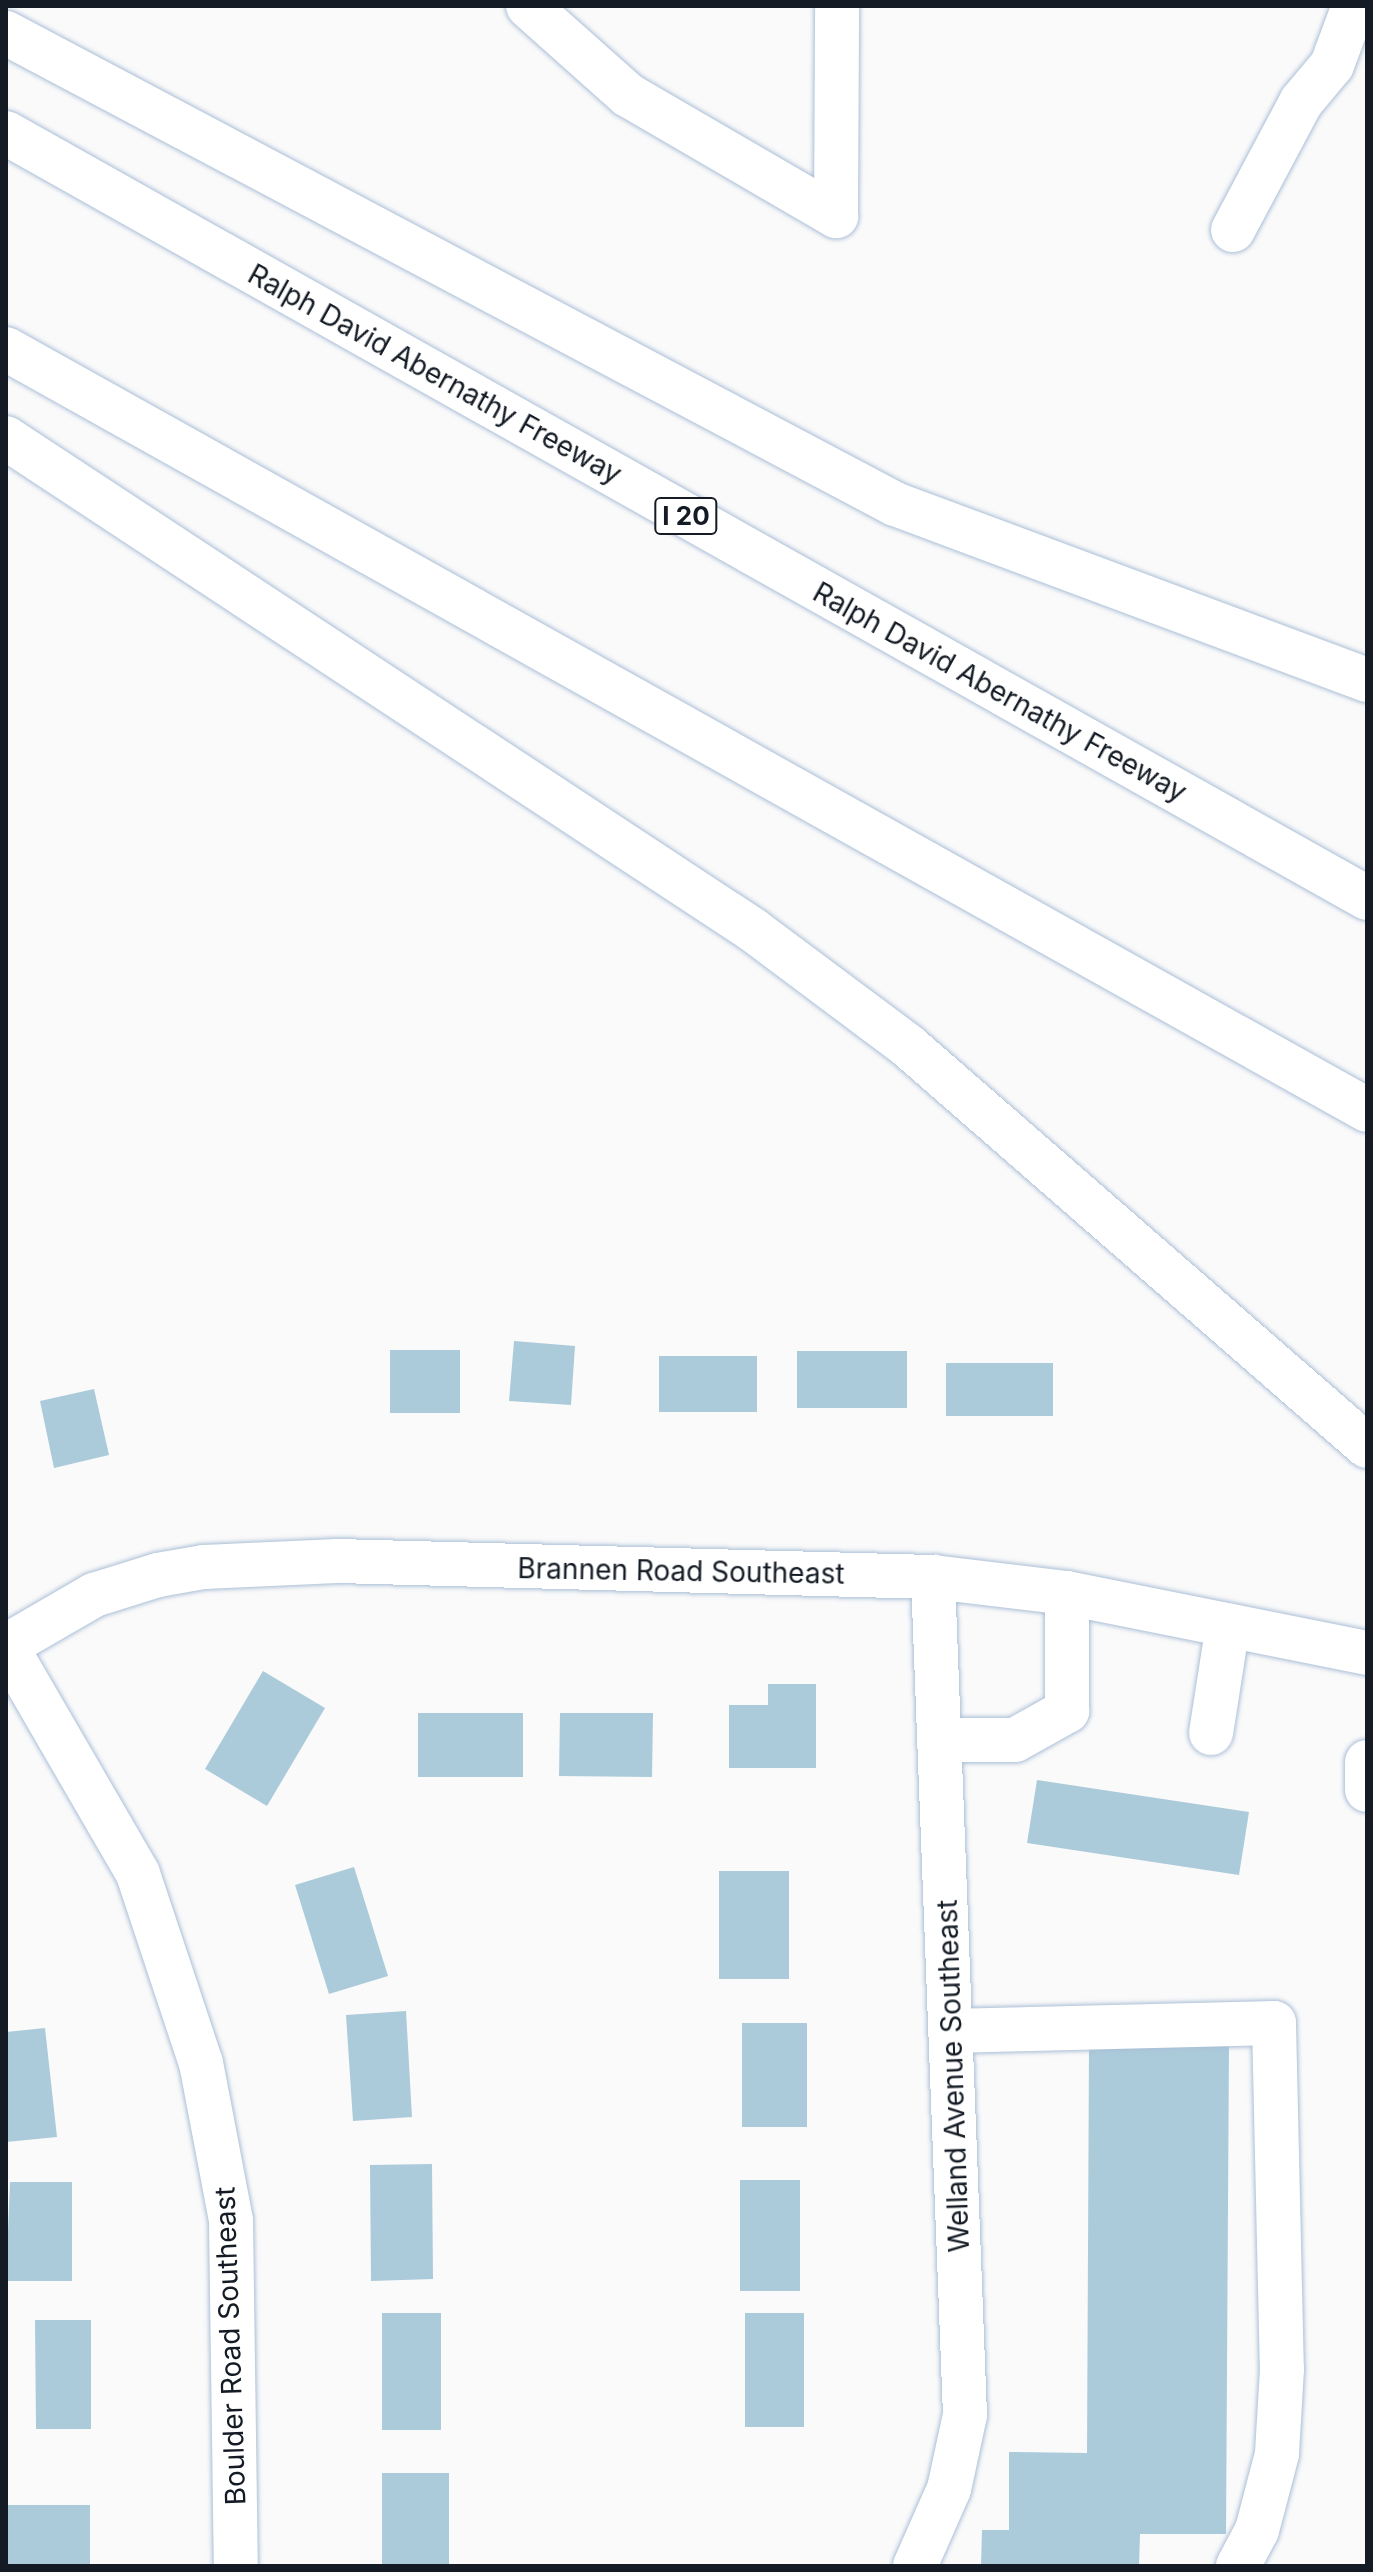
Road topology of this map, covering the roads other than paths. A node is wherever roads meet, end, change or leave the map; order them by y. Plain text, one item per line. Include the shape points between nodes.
1 (528, 6) edge
2 (837, 6) edge
3 (1354, 6) edge
4 (6, 33) edge
5 (6, 133) edge
6 (1233, 230) dead end
7 (6, 349) edge
8 (6, 438) edge
9 (1367, 680) edge
10 (1367, 898) edge
11 (1367, 1110) edge
12 (1367, 1446) edge
13 (933, 1577) junction
14 (1067, 1593) junction
15 (1228, 1625) junction
16 (6, 1646) edge
17 (1367, 1653) edge
18 (1211, 1733) dead end
19 (940, 1740) junction
20 (1367, 1762) edge
21 (1367, 1790) edge
22 (951, 2031) junction
23 (236, 2566) edge
24 (915, 2566) edge
25 (1238, 2566) edge

1 - 2 main road via 628,95 836,216
3 - 6 main road via 1332,65 1301,102
4 - 9 main road via 895,504
5 - 10 main road, Ralph David Abernathy Freeway / I 20
7 - 11 main road
8 - 12 main road via 753,930 908,1046
13 - 14 main road, Brannen Road Southeast
13 - 16 main road, Brannen Road Southeast via 261,1562 173,1572 94,1595
13 - 19 main road, Welland Avenue Southeast
14 - 15 main road, Brannen Road Southeast
14 - 19 main road via 1067,1711 1015,1740
15 - 17 main road, Brannen Road Southeast
15 - 18 main road
16 - 23 main road, Boulder Road Southeast via 138,1874 201,2063 231,2221
19 - 22 main road, Welland Avenue Southeast
20 - 21 main road
22 - 24 main road, Welland Avenue Southeast via 965,2415 949,2489
22 - 25 main road via 1274,2023 1282,2369 1277,2454 1257,2530

